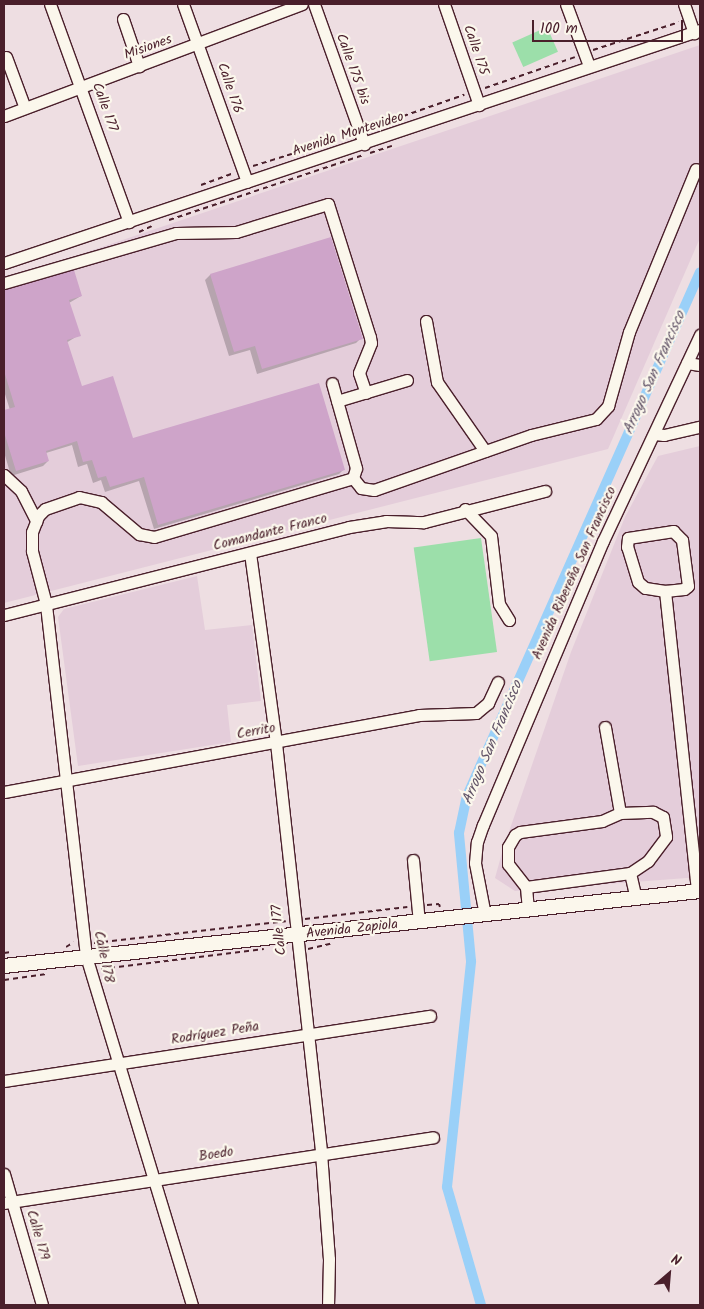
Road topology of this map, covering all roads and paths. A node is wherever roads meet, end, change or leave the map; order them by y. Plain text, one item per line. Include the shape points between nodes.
1 (50, 4) edge
2 (183, 4) edge
3 (302, 4) edge
4 (314, 4) edge
5 (444, 4) edge
6 (566, 4) edge
7 (684, 4) edge
8 (123, 20) dead end
9 (697, 32) edge
10 (198, 45) junction
11 (6, 57) dead end
12 (139, 66) junction
13 (589, 66) junction
14 (82, 87) junction
15 (479, 105) junction
16 (25, 108) junction
17 (4, 116) edge
18 (400, 142) dead end
19 (364, 144) junction
20 (696, 170) dead end
21 (247, 182) junction
22 (167, 220) dead end
23 (129, 222) junction
24 (158, 224) dead end
25 (138, 232) dead end
26 (4, 263) edge
27 (4, 283) edge
28 (426, 320) dead end
29 (700, 335) edge
30 (687, 363) junction
31 (700, 365) edge
32 (407, 380) dead end
33 (332, 382) dead end
34 (366, 393) junction
35 (337, 401) junction
36 (700, 426) edge
37 (654, 434) junction
38 (485, 451) junction
39 (4, 475) edge
40 (353, 478) junction
41 (545, 491) dead end
42 (465, 509) junction
43 (36, 521) junction
44 (250, 553) junction
45 (665, 591) junction
46 (46, 604) junction
47 (4, 615) edge
48 (509, 620) dead end
49 (498, 682) dead end
50 (605, 727) dead end
51 (276, 743) junction
52 (65, 781) junction
53 (4, 792) edge
54 (620, 813) junction
55 (413, 860) dead end
56 (630, 873) junction
57 (526, 887) junction
58 (699, 891) edge
59 (636, 898) junction
60 (417, 906) junction
61 (528, 910) junction
62 (446, 914) junction
63 (480, 916) junction
64 (293, 920) junction
65 (419, 922) junction
66 (295, 935) junction
67 (58, 947) dead end
68 (85, 949) junction
69 (13, 952) dead end
70 (4, 953) edge
71 (4, 966) edge
72 (430, 1016) dead end
73 (307, 1034) junction
74 (118, 1063) junction
75 (4, 1081) edge
76 (433, 1137) dead end
77 (321, 1153) junction
78 (4, 1174) edge
79 (154, 1179) junction
80 (8, 1202) edge
81 (42, 1305) edge
82 (192, 1305) edge
83 (328, 1305) edge

1 - 14 street, Calle 177
2 - 10 street, Calle 176
3 - 10 street, Misiones
4 - 19 street, Calle 175 bis
5 - 15 street, Calle 175
6 - 13 street
7 - 9 street
8 - 12 street
9 - 13 street, Avenida Montevideo
10 - 12 street, Misiones
10 - 21 street, Calle 176
11 - 16 street
12 - 14 street, Misiones
13 - 15 street, Avenida Montevideo
14 - 16 street, Misiones
14 - 23 street, Calle 177
15 - 19 street, Avenida Montevideo
16 - 17 street, Misiones
18 - 22 path
19 - 21 street, Avenida Montevideo
20 - 38 street via 629,332 608,406 596,419
21 - 23 street, Avenida Montevideo
23 - 26 street, Avenida Montevideo
24 - 25 path
27 - 34 street via 176,233 236,232 328,204 370,337 371,344 359,373
28 - 38 street via 437,382
29 - 30 street, Avenida Ribereña San Francisco
30 - 31 street
30 - 37 street, Avenida Ribereña San Francisco
32 - 34 street
33 - 35 street
34 - 35 street
35 - 40 street via 356,468
36 - 37 street via 664,435
37 - 63 street, Avenida Ribereña San Francisco via 603,541 477,842 475,863
38 - 40 street via 374,490 361,488
39 - 43 street via 18,487
40 - 43 street via 154,537 139,534 110,508 90,498 69,500 45,509
41 - 42 street, Comandante Franco
42 - 44 street, Comandante Franco via 424,522 386,521 349,527
42 - 48 street via 491,536 499,604
43 - 46 street, Calle 178 via 32,551
44 - 46 street, Comandante Franco
44 - 51 street, Calle 177
45 - 45 street via 688,586 680,536 673,531 632,535 626,547 638,582 652,590
45 - 58 street
46 - 47 street, Comandante Franco
46 - 52 street, Calle 178
49 - 51 street, Cerrito via 485,707 476,713 419,716
50 - 54 street
51 - 52 street, Cerrito
51 - 64 street, Calle 177
52 - 53 street, Cerrito
52 - 68 street, Calle 178
54 - 56 street via 659,814 666,828 666,837 657,852
54 - 57 street via 602,821 515,835 508,847 508,864
55 - 60 street
56 - 57 street
56 - 59 street
57 - 61 street
58 - 59 main road, Avenida Zapiola
59 - 61 main road, Avenida Zapiola
60 - 62 path via 439,904 440,910
60 - 64 path
60 - 65 street
61 - 63 main road, Avenida Zapiola
62 - 63 main road, Avenida Zapiola
62 - 65 main road, Avenida Zapiola
64 - 66 street, Calle 177
64 - 68 path
65 - 66 main road, Avenida Zapiola
66 - 68 main road, Avenida Zapiola
66 - 73 street, Calle 177
67 - 68 path via 72,942
68 - 71 main road, Avenida Zapiola
68 - 74 street, Calle 178
69 - 70 path
72 - 73 street, Rodríguez Peña
73 - 74 street, Rodríguez Peña
73 - 77 street, Calle 177
74 - 75 street, Rodríguez Peña
74 - 79 street, Calle 178
76 - 77 street, Boedo
77 - 79 street, Boedo
77 - 83 street, Calle 177 via 329,1259
78 - 80 street, Calle 179
79 - 80 street, Boedo
79 - 82 street, Calle 178
80 - 81 street, Calle 179

